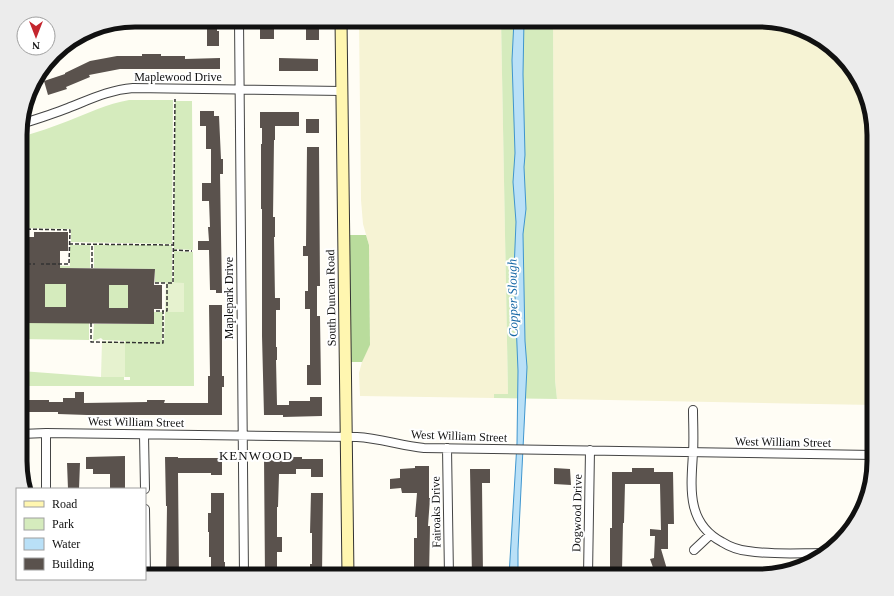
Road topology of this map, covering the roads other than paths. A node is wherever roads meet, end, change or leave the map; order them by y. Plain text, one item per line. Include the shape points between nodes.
1 (239, 27) edge
2 (341, 27) edge
3 (240, 89) junction
4 (342, 91) junction
5 (28, 122) edge
6 (693, 410) dead end
7 (46, 433) junction
8 (27, 434) edge
9 (144, 434) junction
10 (242, 436) junction
11 (346, 437) junction
12 (447, 448) junction
13 (590, 450) junction
14 (693, 452) junction
15 (867, 455) edge
16 (46, 488) edge
17 (145, 488) edge
18 (710, 535) junction
19 (694, 550) dead end
20 (815, 553) edge
21 (244, 569) edge
22 (348, 569) edge
23 (449, 569) edge
24 (588, 569) edge

1 - 3 street, Maplepark Drive
2 - 4 main road, South Duncan Road
3 - 4 street, Maplewood Drive
3 - 5 street, Maplewood Drive via 119,89
3 - 10 street, Maplepark Drive
4 - 11 main road, South Duncan Road
6 - 14 street
7 - 8 street, West William Street
7 - 9 street, West William Street
7 - 16 street
9 - 10 street, West William Street
9 - 17 street
10 - 11 street, West William Street
10 - 21 street, Maplepark Drive
11 - 12 street, West William Street via 371,438 424,448
11 - 22 main road, South Duncan Road
12 - 13 street, West William Street
12 - 23 street, Fairoaks Drive
13 - 14 street, West William Street
13 - 24 street, Dogwood Drive
14 - 15 street, West William Street
14 - 18 street via 693,503 700,523
18 - 19 street
18 - 20 street via 728,546 748,551

